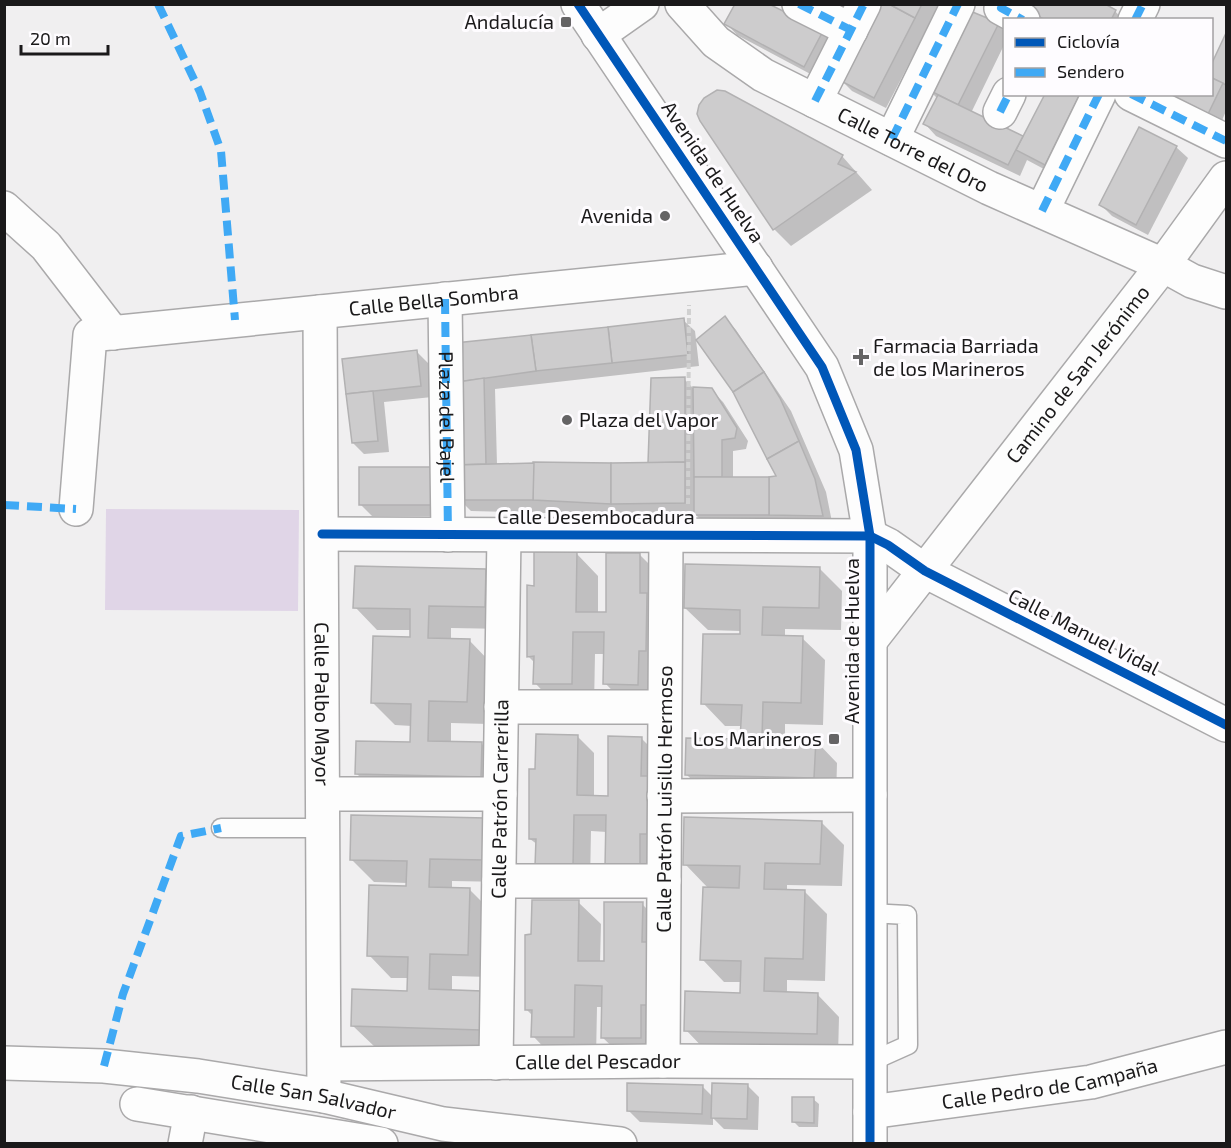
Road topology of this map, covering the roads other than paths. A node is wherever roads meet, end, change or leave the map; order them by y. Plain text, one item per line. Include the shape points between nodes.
1 (578, 4) edge
2 (642, 4) edge
3 (682, 4) edge
4 (799, 4) edge
5 (958, 4) edge
6 (1003, 4) edge
7 (1143, 4) edge
8 (858, 17) edge
9 (1019, 18) edge
10 (1137, 18) edge
11 (598, 35) junction
12 (1098, 96) edge
13 (1135, 96) edge
14 (815, 101) junction
15 (892, 139) junction
16 (1227, 141) edge
17 (1227, 178) edge
18 (4, 208) edge
19 (1042, 211) junction
20 (1163, 265) junction
21 (756, 268) junction
22 (1227, 292) edge
23 (445, 299) junction
24 (320, 312) junction
25 (113, 333) junction
26 (76, 509) dead end
27 (322, 534) junction
28 (448, 535) junction
29 (504, 535) junction
30 (677, 536) junction
31 (870, 536) junction
32 (925, 571) junction
33 (870, 641) junction
34 (501, 707) junction
35 (664, 707) junction
36 (1227, 725) edge
37 (323, 794) junction
38 (500, 794) junction
39 (870, 795) junction
40 (664, 796) junction
41 (221, 828) dead end
42 (323, 828) junction
43 (498, 881) junction
44 (664, 881) junction
45 (1227, 1047) edge
46 (663, 1061) junction
47 (870, 1062) junction
48 (4, 1063) edge
49 (325, 1064) junction
50 (496, 1064) junction
51 (324, 1096) junction
52 (137, 1104) dead end
53 (188, 1128) edge
54 (870, 1128) edge
55 (291, 1136) edge
56 (513, 1138) edge
57 (381, 1143) edge
58 (621, 1143) edge

1 - 11 street, Avenida de Huelva
2 - 11 street
3 - 14 street, Calle Torre del Oro via 716,42 763,75
4 - 8 street
5 - 15 street
6 - 9 street via 1001,8
7 - 10 street
8 - 14 street
11 - 21 street, Avenida de Huelva
12 - 19 street
13 - 16 street
14 - 15 street, Calle Torre del Oro
15 - 19 street, Calle Torre del Oro
17 - 20 street, Camino de San Jerónimo
18 - 25 street via 46,246
19 - 20 street, Calle Torre del Oro
20 - 22 street, Calle Torre del Oro via 1192,281
20 - 32 street, Camino de San Jerónimo
21 - 23 street, Calle Bella Sombra
21 - 31 street, Avenida de Huelva via 822,367 856,450
23 - 24 street, Calle Bella Sombra
23 - 28 street, Plaza del Bajel
24 - 25 street, Calle Bella Sombra
24 - 27 street, Calle Palbo Mayor
25 - 26 street, Calle Bella Sombra via 90,335
27 - 28 street, Calle Desembocadura
27 - 37 street, Calle Palbo Mayor
28 - 29 street, Calle Desembocadura
29 - 30 street, Calle Desembocadura
29 - 34 street, Calle Patrón Carrerilla
30 - 31 street, Calle Desembocadura
30 - 35 street, Calle Patrón Luisillo Hermoso
31 - 32 street
31 - 33 street, Avenida de Huelva
32 - 33 street, Camino de San Jerónimo
32 - 36 street, Calle Manuel Vidal
33 - 39 street, Avenida de Huelva
34 - 35 street
34 - 38 street, Calle Patrón Carrerilla
35 - 40 street, Calle Patrón Luisillo Hermoso
37 - 38 street
37 - 42 street, Calle Palbo Mayor
38 - 43 street, Calle Patrón Carrerilla
39 - 40 street
39 - 47 street, Avenida de Huelva
40 - 44 street, Calle Patrón Luisillo Hermoso
41 - 42 lane
42 - 49 street, Calle Palbo Mayor
43 - 44 street
43 - 50 street, Calle Patrón Carrerilla
44 - 46 street, Calle Patrón Luisillo Hermoso
45 - 54 street, Calle Pedro de Campaña via 1091,1082
46 - 47 street, Calle del Pescador
46 - 50 street, Calle del Pescador
47 - 54 street, Avenida de Huelva
48 - 51 street, Calle San Salvador via 104,1066
49 - 50 street, Calle del Pescador
49 - 51 street, Calle Palbo Mayor
51 - 56 street, Calle San Salvador
52 - 53 street
53 - 55 street
55 - 57 street
56 - 58 street, Calle San Salvador

